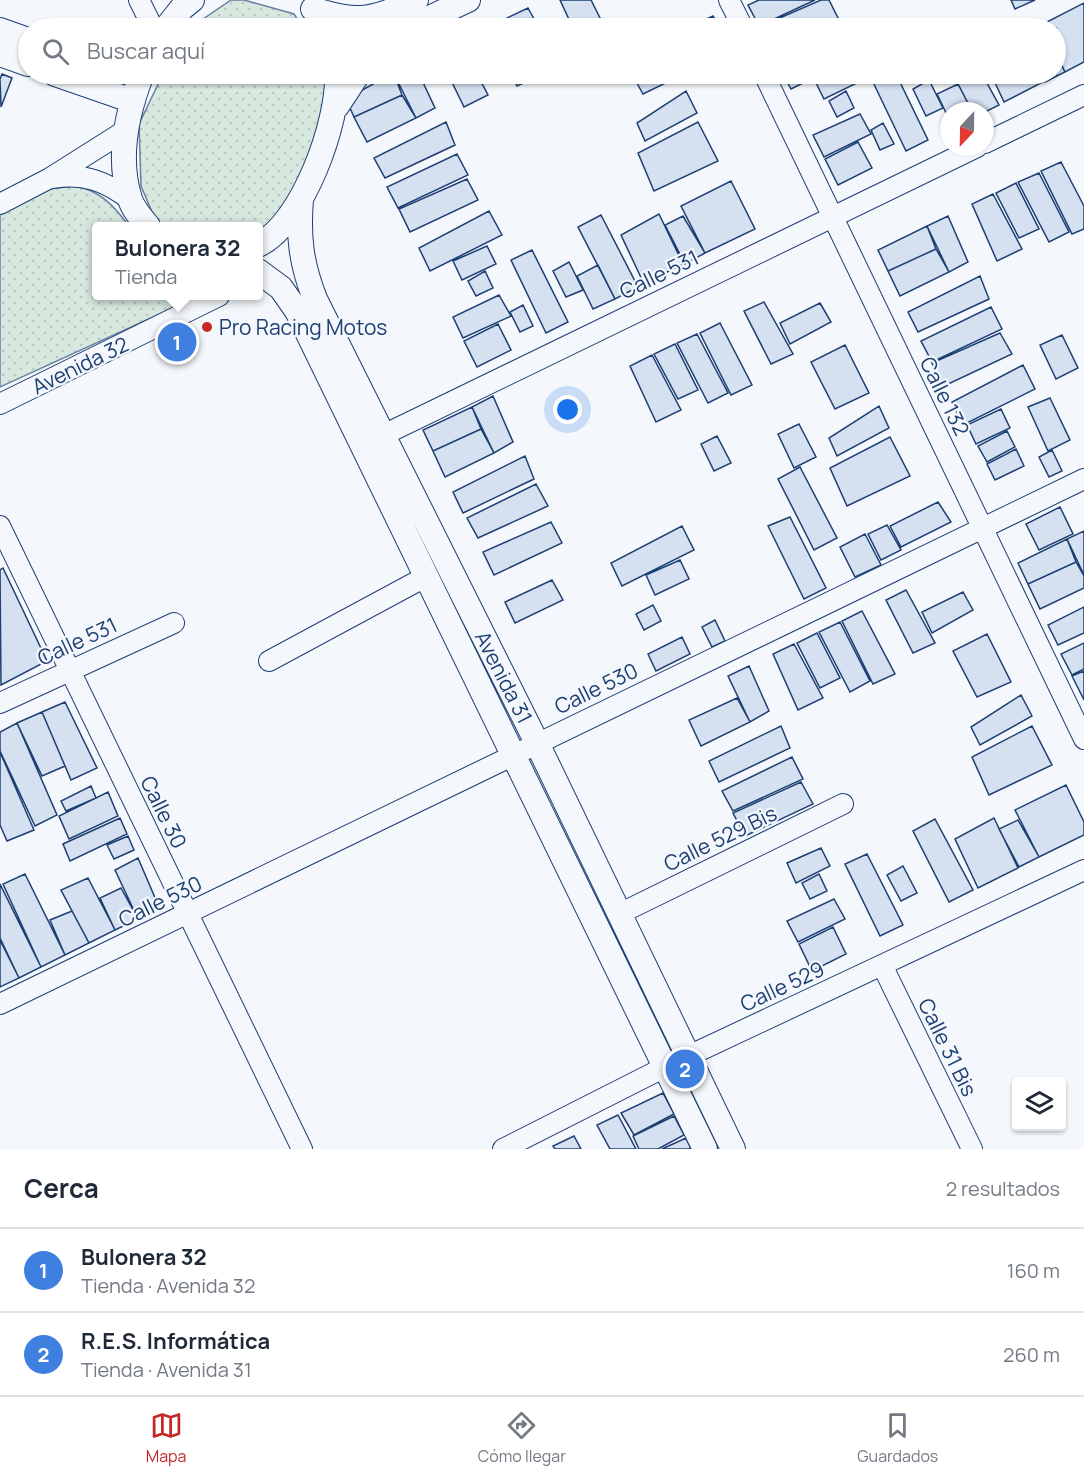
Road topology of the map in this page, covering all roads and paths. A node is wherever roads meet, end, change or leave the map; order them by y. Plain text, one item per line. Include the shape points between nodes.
1 (140, 0) edge
2 (192, 0) edge
3 (416, 0) edge
4 (468, 0) edge
5 (729, 0) edge
6 (343, 9) edge
7 (313, 13) edge
8 (148, 18) edge
9 (174, 18) edge
10 (429, 18) edge
11 (738, 18) edge
12 (0, 30) edge
13 (18, 36) edge
14 (0, 54) edge
15 (18, 60) edge
16 (135, 84) edge
17 (338, 84) edge
18 (351, 84) edge
19 (769, 84) edge
20 (1084, 95) edge
21 (334, 110) junction
22 (126, 130) junction
23 (994, 139) edge
24 (959, 156) edge
25 (50, 178) junction
26 (301, 199) junction
27 (130, 200) junction
28 (0, 204) edge
29 (832, 218) junction
30 (144, 222) edge
31 (263, 242) edge
32 (263, 278) edge
33 (195, 302) edge
34 (0, 404) edge
35 (373, 440) junction
36 (1084, 479) edge
37 (0, 526) edge
38 (982, 528) junction
39 (427, 576) junction
40 (174, 623) dead end
41 (269, 661) dead end
42 (69, 671) junction
43 (0, 703) edge
44 (1084, 739) edge
45 (537, 743) junction
46 (513, 754) junction
47 (843, 804) dead end
48 (1084, 870) edge
49 (619, 914) junction
50 (187, 915) junction
51 (882, 965) junction
52 (0, 1004) edge
53 (688, 1057) junction
54 (665, 1067) junction
55 (302, 1149) edge
56 (503, 1149) edge
57 (705, 1149) edge
58 (733, 1149) edge
59 (972, 1149) edge

1 - 8 street
2 - 9 main road
3 - 6 main road via 379,16
4 - 10 main road
5 - 11 street
6 - 7 main road
12 - 13 main road
14 - 15 main road
16 - 22 main road
17 - 21 main road
18 - 21 main road
19 - 29 street, Calle 132
20 - 23 street
21 - 26 main road
22 - 25 street
22 - 27 main road via 124,154
24 - 29 street, Calle 531
25 - 27 street via 85,177 101,181
25 - 28 street
26 - 31 main road via 279,231
26 - 35 main road, Avenida 31 via 299,241 307,281
27 - 30 main road
29 - 35 street, Calle 531
29 - 38 street, Calle 132
32 - 35 main road, Avenida 31 via 289,298
33 - 34 street, Avenida 32
35 - 39 main road, Avenida 31
35 - 45 main road, Avenida 31
36 - 38 street, Calle 530
37 - 42 street, Calle 30
38 - 44 street, Calle 132
38 - 45 street, Calle 530
39 - 41 street
39 - 46 main road, Avenida 31
40 - 42 street, Calle 531
42 - 43 street, Calle 531
42 - 50 street, Calle 30
45 - 46 street, Calle 530
45 - 49 main road, Avenida 31
46 - 50 street, Calle 530
46 - 54 main road, Avenida 31
47 - 49 street, Calle 529 Bis
48 - 51 street, Calle 529
49 - 53 main road, Avenida 31
50 - 52 street, Calle 530
50 - 55 street, Calle 30
51 - 53 street, Calle 529
51 - 59 street, Calle 31 Bis
53 - 54 street, Calle 529
53 - 58 main road, Avenida 31
54 - 56 street, Calle 529
54 - 57 main road, Avenida 31

